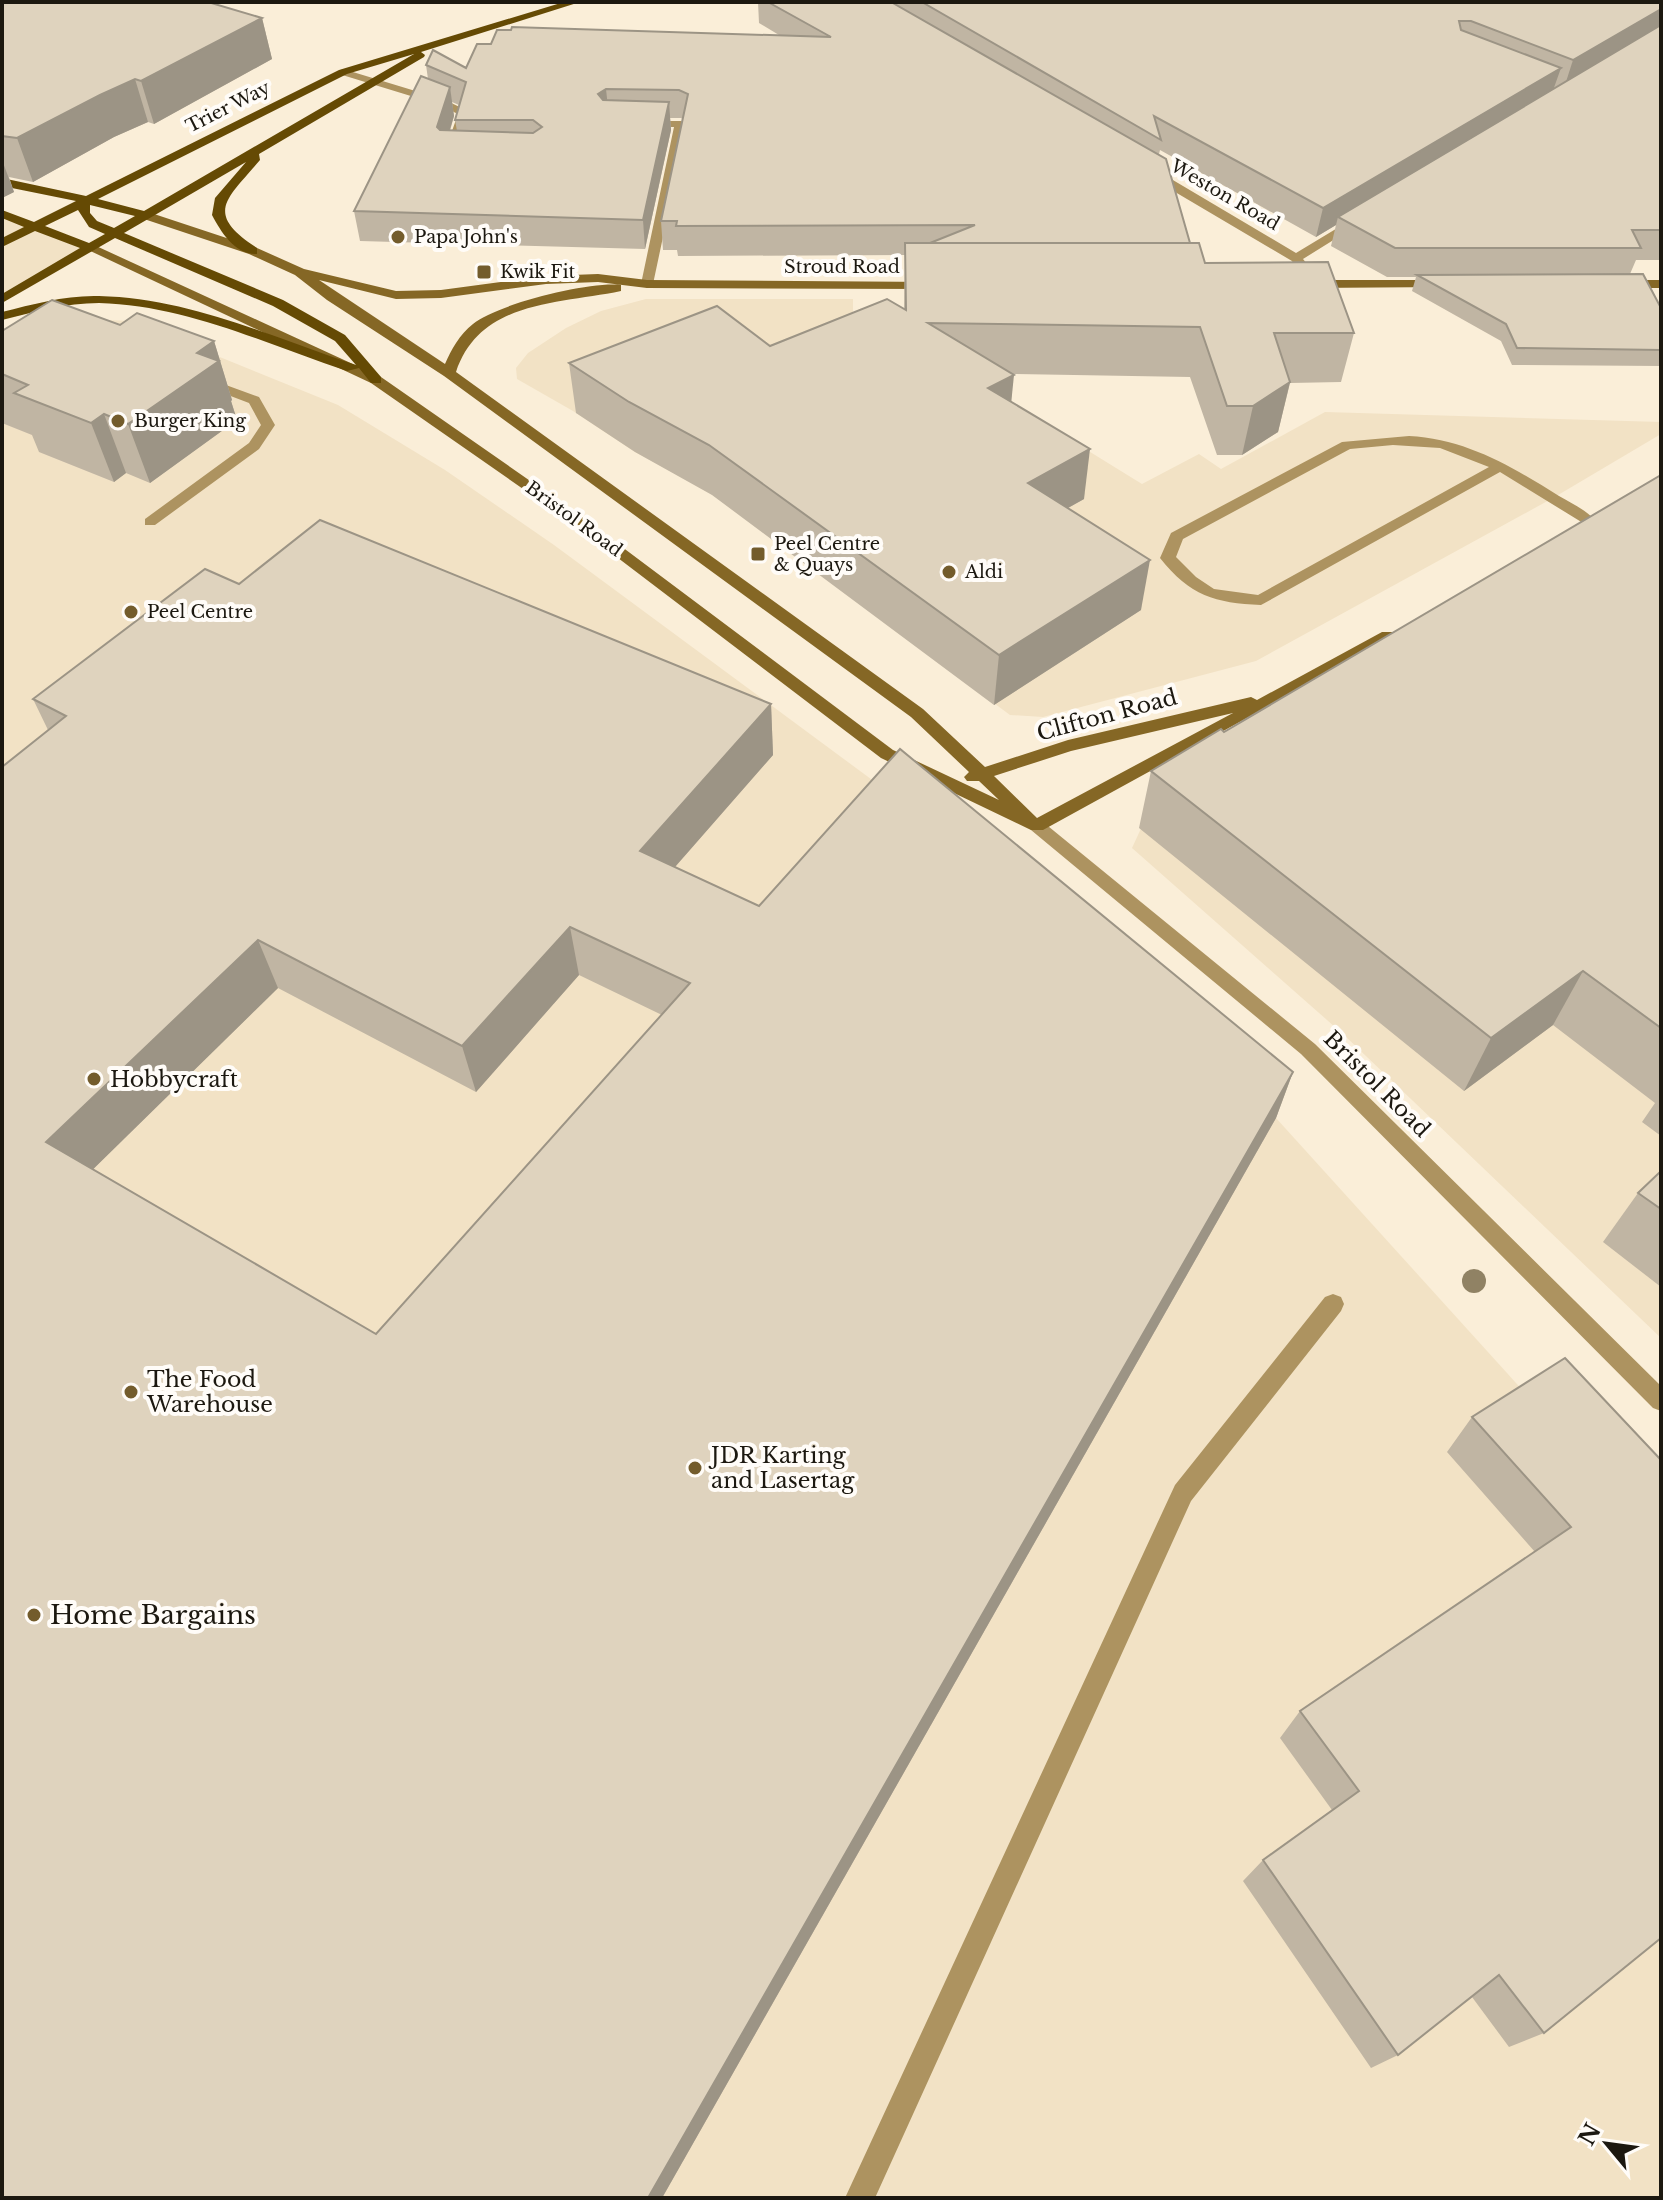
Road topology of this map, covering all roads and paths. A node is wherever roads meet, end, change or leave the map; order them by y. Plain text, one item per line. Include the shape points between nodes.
1 (575, 2) edge
2 (448, 39) junction
3 (343, 72) junction
4 (375, 82) junction
5 (624, 123) edge
6 (454, 140) edge
7 (270, 142) junction
8 (1146, 169) edge
9 (2, 182) edge
10 (84, 200) junction
11 (2, 214) edge
12 (145, 215) junction
13 (1364, 217) edge
14 (33, 227) junction
15 (113, 233) junction
16 (2, 243) edge
17 (90, 248) junction
18 (253, 251) junction
19 (1296, 258) junction
20 (300, 272) junction
21 (647, 284) junction
22 (1294, 284) edge
23 (1310, 284) junction
24 (1462, 284) edge
25 (1614, 284) edge
26 (1661, 284) edge
27 (946, 285) edge
28 (2, 299) edge
29 (2, 316) edge
30 (352, 368) junction
31 (449, 373) junction
32 (196, 378) edge
33 (376, 380) junction
34 (1497, 468) junction
35 (1588, 520) edge
36 (150, 522) dead end
37 (1401, 628) edge
38 (1275, 698) junction
39 (981, 772) junction
40 (956, 788) junction
41 (1037, 826) junction
42 (1333, 1304) dead end
43 (1661, 1401) edge
44 (860, 2198) edge

1 - 2 main road, Trier Way
2 - 3 main road, Trier Way
2 - 4 main road, Trier Way
3 - 4 street
3 - 10 main road, Trier Way
4 - 6 street via 464,113
4 - 7 main road, Trier Way
5 - 21 street via 681,124
7 - 12 main road, Trier Way
7 - 18 main road via 221,198 218,215 230,236
8 - 19 street, Weston Road
9 - 10 main road
10 - 12 main road
10 - 14 main road, Trier Way
10 - 15 main road via 84,214
11 - 14 main road
12 - 15 main road, Trier Way
12 - 18 main road, Bristol Road
13 - 19 street
14 - 16 main road, Trier Way
14 - 17 main road
15 - 17 main road, Trier Way
15 - 33 main road via 278,303 340,338
17 - 28 main road, Trier Way
17 - 30 main road, Bristol Road
18 - 20 main road, Bristol Road
19 - 23 street, Weston Road
20 - 21 main road, Stroud Road via 396,295 546,280 598,278
20 - 31 main road, Bristol Road
21 - 27 main road, Stroud Road
21 - 31 main road, Stroud Road via 496,316 477,327 460,347
22 - 23 main road
23 - 24 main road
25 - 26 main road
29 - 30 main road via 84,299 164,304
30 - 33 main road, Bristol Road
31 - 39 main road, Bristol Road via 917,713
32 - 36 street via 254,400 268,425 254,446
33 - 40 main road, Bristol Road via 577,520 887,754
34 - 34 street via 1261,600 1218,599 1192,584 1168,558 1176,536 1347,445 1429,442 1468,451
34 - 35 street
37 - 38 main road, Clifton Road
38 - 39 main road, Clifton Road via 1165,721
38 - 41 main road, Clifton Road
39 - 40 main road, Clifton Road
39 - 41 main road, Bristol Road
40 - 41 main road, Bristol Road
41 - 43 street, Bristol Road via 1308,1049
42 - 44 street via 1183,1493

